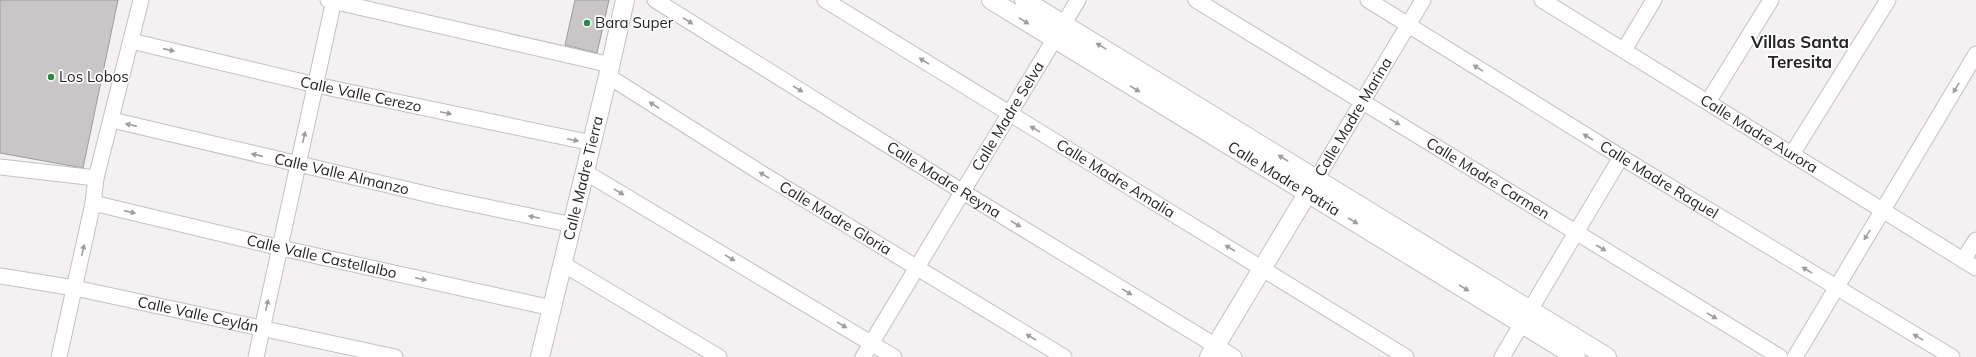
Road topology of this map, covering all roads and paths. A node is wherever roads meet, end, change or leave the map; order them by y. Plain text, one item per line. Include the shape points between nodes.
1 (141, 0) edge
2 (332, 0) edge
3 (625, 0) edge
4 (655, 0) edge
5 (825, 0) edge
6 (991, 0) edge
7 (1024, 0) edge
8 (1078, 0) edge
9 (1196, 0) edge
10 (1368, 0) edge
11 (1423, 0) edge
12 (1542, 0) edge
13 (1654, 0) edge
14 (1771, 0) edge
15 (1888, 0) edge
16 (1064, 24) junction
17 (1408, 25) junction
18 (1054, 39) junction
19 (131, 41) junction
20 (1624, 50) junction
21 (1976, 54) edge
22 (610, 71) junction
23 (1971, 73) edge
24 (316, 85) junction
25 (1362, 102) junction
26 (1708, 102) junction
27 (1010, 114) junction
28 (112, 120) junction
29 (592, 144) junction
30 (1792, 154) junction
31 (1621, 157) junction
32 (297, 164) junction
33 (0, 167) edge
34 (585, 172) junction
35 (96, 178) junction
36 (1317, 178) junction
37 (963, 192) junction
38 (1307, 194) junction
39 (92, 203) junction
40 (1883, 210) junction
41 (572, 225) junction
42 (1576, 233) junction
43 (1976, 240) edge
44 (281, 248) junction
45 (1963, 260) junction
46 (563, 264) junction
47 (918, 268) junction
48 (1263, 268) junction
49 (1976, 268) edge
50 (0, 276) edge
51 (1835, 287) junction
52 (75, 288) junction
53 (552, 308) junction
54 (1526, 317) junction
55 (262, 328) junction
56 (872, 343) junction
57 (1213, 351) edge
58 (543, 356) edge
59 (59, 357) edge
60 (256, 357) edge
61 (395, 357) edge
62 (719, 357) edge
63 (863, 357) edge
64 (894, 357) edge
65 (1064, 357) edge
66 (1234, 357) edge
67 (1406, 357) edge
68 (1502, 357) edge
69 (1576, 357) edge
70 (1607, 357) edge
71 (1780, 357) edge
72 (1794, 357) edge
73 (1952, 357) edge

1 - 19 street
2 - 22 street, Calle Madre Gloria
2 - 24 street
3 - 22 street, Calle Madre Tierra
4 -> 37 street, Calle Madre Reyna
27 -> 5 street, Calle Madre Amalia
6 -> 18 street, Calle Madre Patria
7 - 16 street, Calle Madre Patria
8 - 16 street, Calle Madre Selva
9 - 25 street, Calle Madre Carmen
10 - 17 street, Calle Madre Raquel
11 - 17 street, Calle Madre Marina
12 - 20 street, Calle Madre Aurora
13 - 20 street
14 - 26 street
15 - 30 street
16 - 18 street, Calle Madre Selva
36 -> 16 street, Calle Madre Patria
17 - 25 street, Calle Madre Marina
31 -> 17 street, Calle Madre Raquel
18 - 27 street, Calle Madre Selva
18 -> 38 street, Calle Madre Patria
19 -> 24 street, Calle Valle Cerezo
19 - 28 street
20 - 26 street, Calle Madre Aurora
21 - 23 street
22 - 29 street, Calle Madre Tierra
47 -> 22 street, Calle Madre Gloria via 761,173
23 -> 40 street
24 -> 29 street, Calle Valle Cerezo
32 -> 24 street
25 - 36 street, Calle Madre Marina
25 -> 42 street, Calle Madre Carmen
26 - 30 street, Calle Madre Aurora
27 - 37 street, Calle Madre Selva
48 -> 27 street, Calle Madre Amalia
32 -> 28 street, Calle Valle Almanzo
28 - 35 street
29 - 34 street, Calle Madre Tierra
30 - 40 street, Calle Madre Aurora
31 - 42 street
51 -> 31 street, Calle Madre Raquel
41 -> 32 street, Calle Valle Almanzo
32 - 44 street
33 - 35 street
34 - 41 street, Calle Madre Tierra
34 -> 56 street
35 - 39 street
36 - 38 street, Calle Madre Marina
36 - 54 street, Calle Madre Patria
37 - 47 street, Calle Madre Selva
37 -> 57 street, Calle Madre Reyna
38 - 48 street, Calle Madre Marina
38 -> 54 street, Calle Madre Patria
39 -> 44 street, Calle Valle Castellalbo
52 -> 39 street
40 - 45 street, Calle Madre Aurora
40 -> 51 street
41 - 46 street, Calle Madre Tierra
42 - 54 street
42 -> 71 street, Calle Madre Carmen
43 - 45 street
44 -> 53 street, Calle Valle Castellalbo
55 -> 44 street
45 - 49 street, Calle Madre Aurora
46 - 53 street, Calle Madre Tierra
46 - 62 street
47 - 56 street, Calle Madre Selva
65 -> 47 street, Calle Madre Gloria
48 - 57 street, Calle Madre Marina
48 - 67 street, Calle Madre Amalia
50 - 52 street, Calle Valle Ceylán
51 - 72 street
73 -> 51 street, Calle Madre Raquel
52 - 55 street, Calle Valle Ceylán
52 - 59 street
53 - 58 street, Calle Madre Tierra
54 - 68 street
54 - 69 street, Calle Madre Patria
54 - 70 street, Calle Madre Patria
55 - 60 street
55 - 61 street, Calle Valle Ceylán
56 - 63 street, Calle Madre Selva
56 - 64 street
57 - 66 street, Calle Madre Reyna

